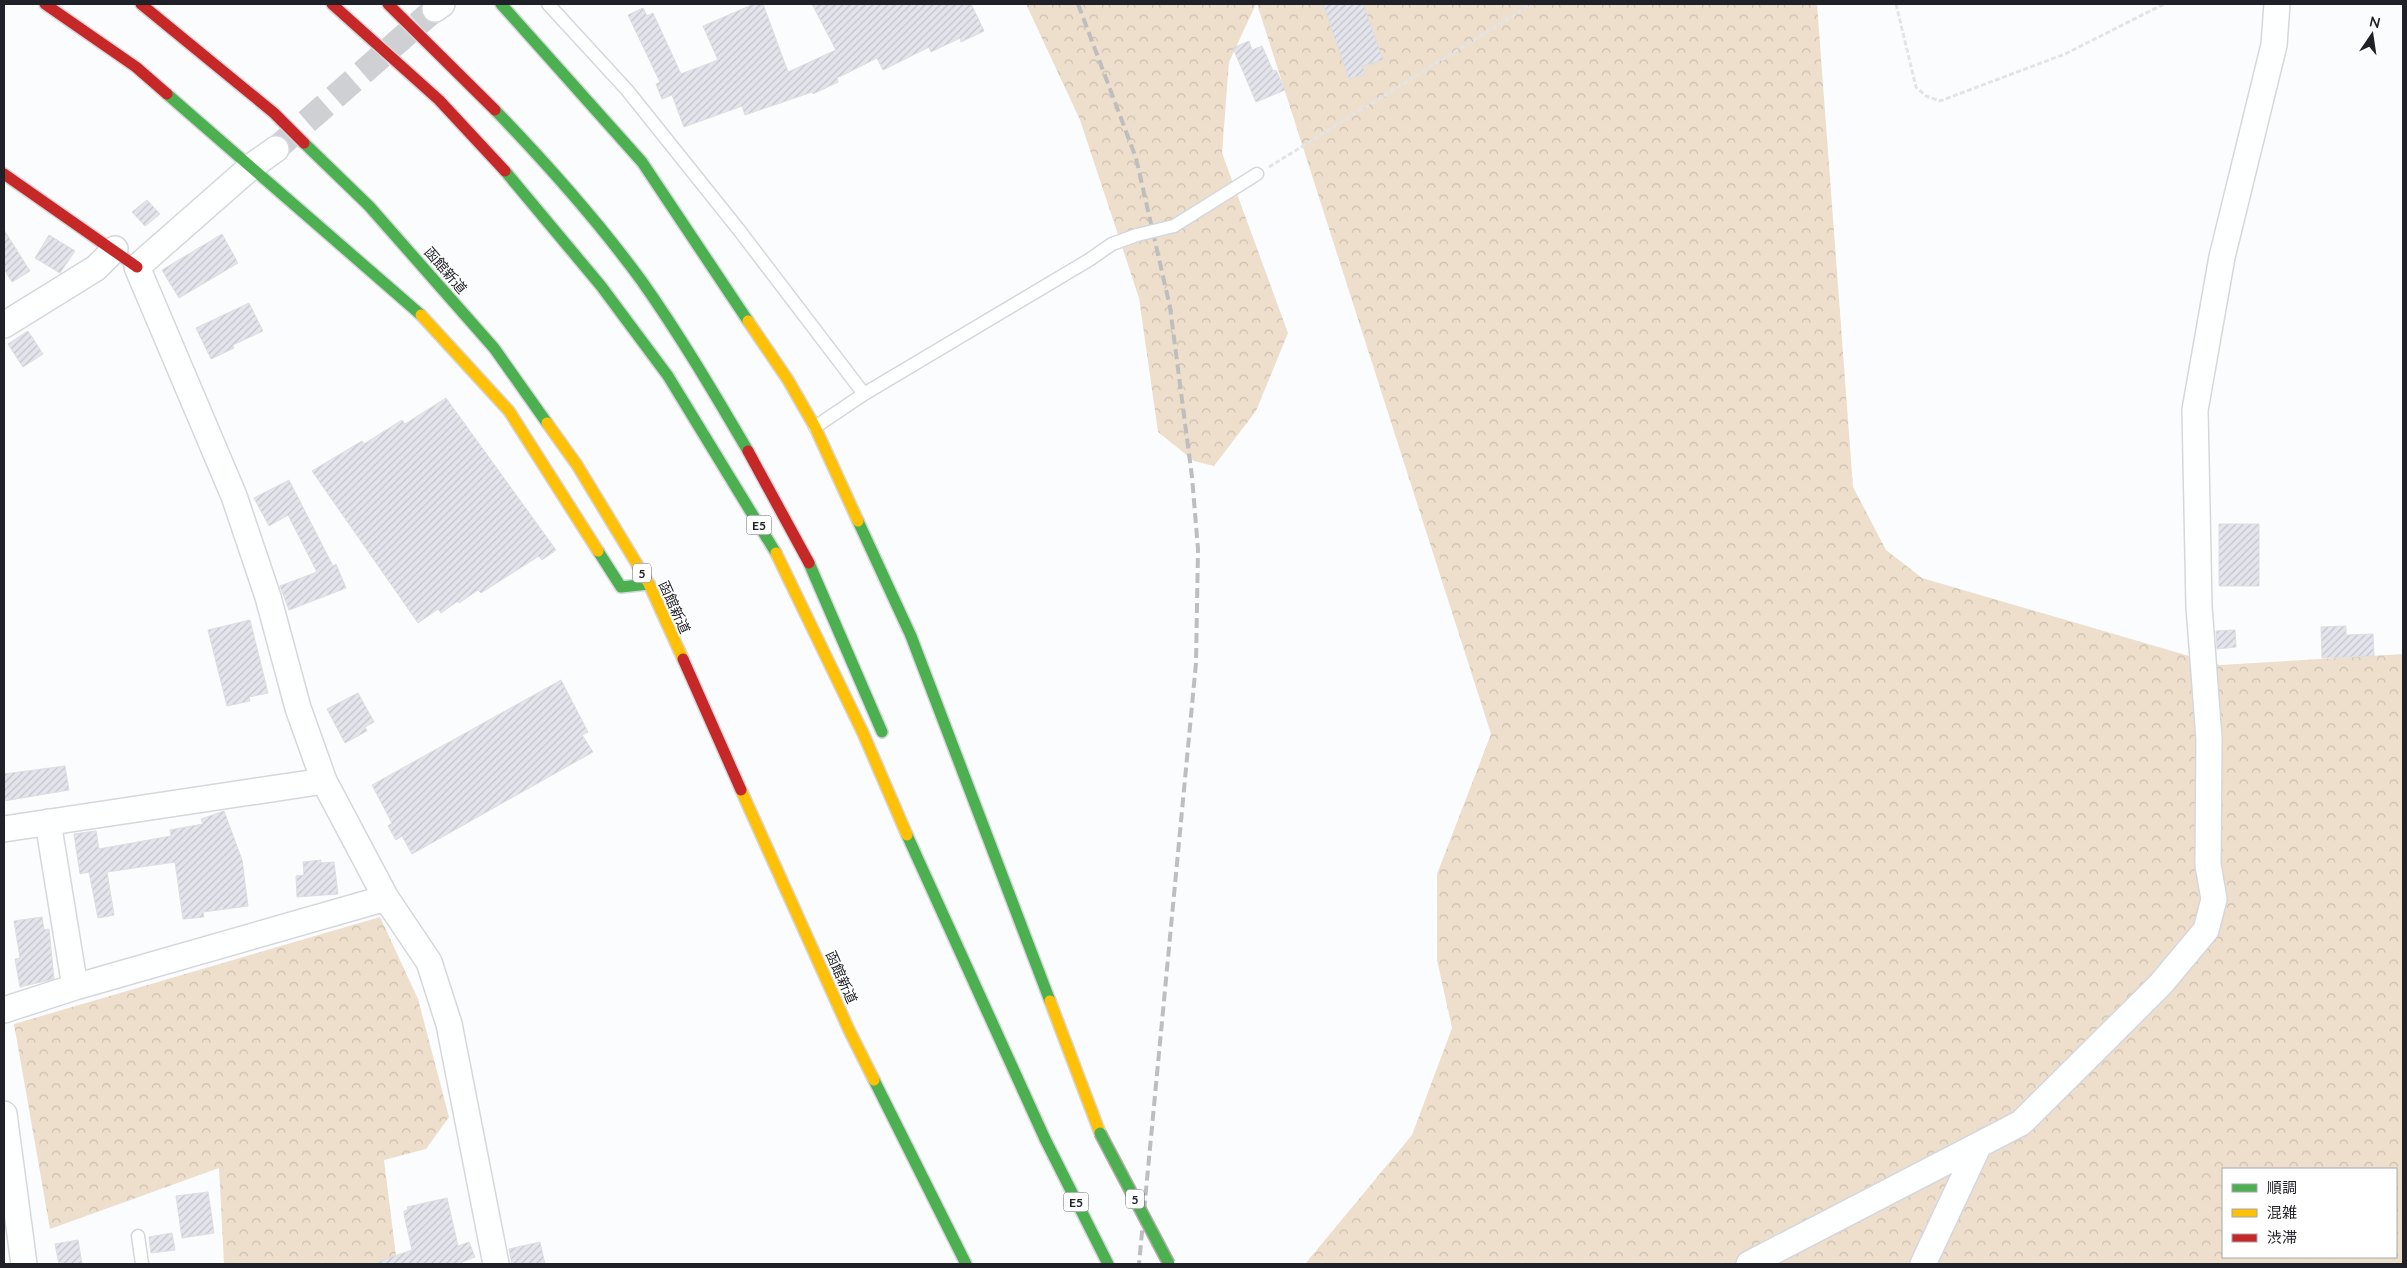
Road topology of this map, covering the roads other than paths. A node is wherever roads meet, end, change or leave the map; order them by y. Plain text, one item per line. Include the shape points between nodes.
1 (45, 4) edge
2 (141, 4) edge
3 (332, 4) edge
4 (388, 4) edge
5 (501, 4) edge
6 (548, 4) edge
7 (2277, 4) edge
8 (276, 149) tunnel mouth
9 (252, 166) junction
10 (4, 174) edge
11 (1257, 174) road end
12 (115, 250) junction
13 (137, 267) junction
14 (4, 325) edge
15 (864, 394) junction
16 (815, 427) junction
17 (648, 584) junction
18 (887, 744) dead end
19 (324, 781) junction
20 (48, 822) junction
21 (4, 829) edge
22 (943, 885) dead end
23 (386, 898) junction
24 (76, 987) junction
25 (4, 1010) edge
26 (4, 1114) edge
27 (1045, 1140) junction
28 (1979, 1146) junction
29 (138, 1236) dead end
30 (17, 1258) edge
31 (142, 1264) edge
32 (496, 1264) edge
33 (966, 1264) edge
34 (1108, 1264) edge
35 (1169, 1264) edge
36 (1749, 1264) edge
37 (1923, 1264) edge

1 - 9 main road via 136,67
2 - 17 main road, 函館新道 / 5 via 274,113 369,206 494,348 577,465
3 - 27 main road, E5 via 439,100 525,192 668,376 780,559 827,655
4 - 18 main road, E5 via 464,76 546,164 628,263 694,360 802,547 848,647
5 - 16 main road, 5 via 642,162 788,380
6 - 15 lane via 628,90
7 - 28 street via 2274,45 2222,257 2196,410 2199,606 2209,739 2208,865 2214,899 2206,930 2160,985 2021,1123
8 - 9 street
9 - 13 street
9 - 17 main road via 414,308 509,411 621,587
10 - 12 main road
11 - 15 lane, bridge via 1174,226 1112,244
12 - 13 main road
12 - 14 street via 96,268
13 - 19 street via 234,496 268,597 298,708
15 - 16 lane
16 - 35 main road, 5, bridge via 911,636 1100,1133
17 - 33 main road, 函館新道 / 5 via 849,1030
19 - 20 street
19 - 23 street
20 - 21 street
20 - 24 street
22 - 27 main road, E5
23 - 24 street
23 - 32 street via 429,962 449,1024
24 - 25 street
26 - 30 street
27 - 34 main road, E5
28 - 36 street
28 - 37 street
29 - 31 lane

